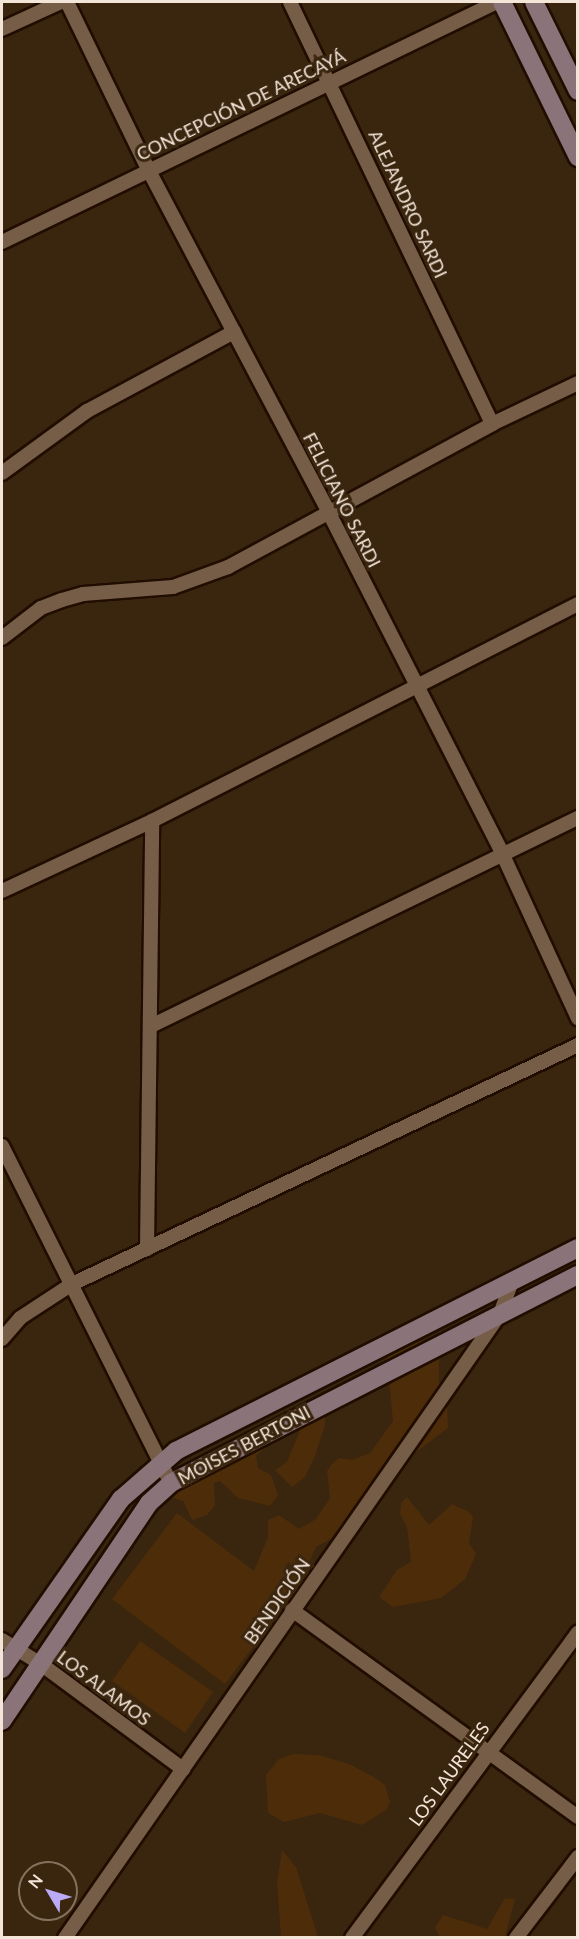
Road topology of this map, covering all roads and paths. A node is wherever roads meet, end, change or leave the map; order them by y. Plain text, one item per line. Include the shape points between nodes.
1 (61, 2) edge
2 (67, 2) edge
3 (290, 2) edge
4 (500, 2) edge
5 (534, 2) edge
6 (2, 29) edge
7 (329, 80) junction
8 (578, 91) edge
9 (578, 157) edge
10 (149, 171) junction
11 (2, 242) edge
12 (234, 332) junction
13 (578, 383) edge
14 (492, 424) junction
15 (2, 473) edge
16 (328, 511) junction
17 (578, 604) edge
18 (2, 638) edge
19 (414, 685) junction
20 (578, 818) edge
21 (152, 821) junction
22 (502, 853) junction
23 (2, 891) edge
24 (578, 1018) edge
25 (151, 1026) junction
26 (578, 1045) edge
27 (2, 1146) edge
28 (7, 1165) edge
29 (578, 1248) edge
30 (147, 1249) junction
31 (578, 1275) edge
32 (512, 1281) junction
33 (72, 1284) junction
34 (500, 1314) junction
35 (2, 1339) edge
36 (163, 1462) junction
37 (171, 1483) junction
38 (292, 1610) junction
39 (578, 1633) edge
40 (8, 1645) edge
41 (41, 1664) junction
42 (2, 1669) edge
43 (2, 1721) edge
44 (489, 1750) junction
45 (183, 1769) junction
46 (578, 1816) edge
47 (578, 1857) edge
48 (65, 1938) edge
49 (352, 1938) edge
50 (516, 1938) edge

1 - 6 street
2 - 10 street, FELICIANO SARDI
3 - 7 street, ALEJANDRO SARDI
4 - 7 street, CONCEPCIÓN DE ARECAYÁ
4 - 9 street
5 - 8 street
7 - 10 street, CONCEPCIÓN DE ARECAYÁ
7 - 14 street, ALEJANDRO SARDI
10 - 11 street, CONCEPCIÓN DE ARECAYÁ
10 - 12 street, FELICIANO SARDI
12 - 15 street via 87,411
12 - 16 street, FELICIANO SARDI
13 - 14 street
14 - 16 street
16 - 18 street via 228,567 173,587 82,594 41,608
16 - 19 street, FELICIANO SARDI
17 - 19 street
19 - 21 street
19 - 22 street, FELICIANO SARDI
20 - 22 street
21 - 23 street
21 - 25 street
22 - 24 street, FELICIANO SARDI
22 - 25 street
25 - 30 street
26 - 30 street
27 - 28 street
28 - 33 street
29 - 32 street, MOISES BERTONI
30 - 33 street
31 - 34 street, MOISES BERTONI
32 - 34 street, BENDICIÓN
32 - 36 street, MOISES BERTONI via 176,1450
33 - 35 street via 21,1318
33 - 36 street
34 - 37 street, MOISES BERTONI
34 - 38 street, BENDICIÓN
36 - 37 street
36 - 40 street, MOISES BERTONI via 121,1500
37 - 41 street, MOISES BERTONI via 149,1503
38 - 44 street
38 - 45 street, BENDICIÓN
39 - 44 street, LOS LAURELES
40 - 41 street, LOS ALAMOS
40 - 42 street, MOISES BERTONI
41 - 43 street, MOISES BERTONI
41 - 45 street, LOS ALAMOS
44 - 46 street
44 - 49 street, LOS LAURELES
45 - 48 street, BENDICIÓN
47 - 50 street

